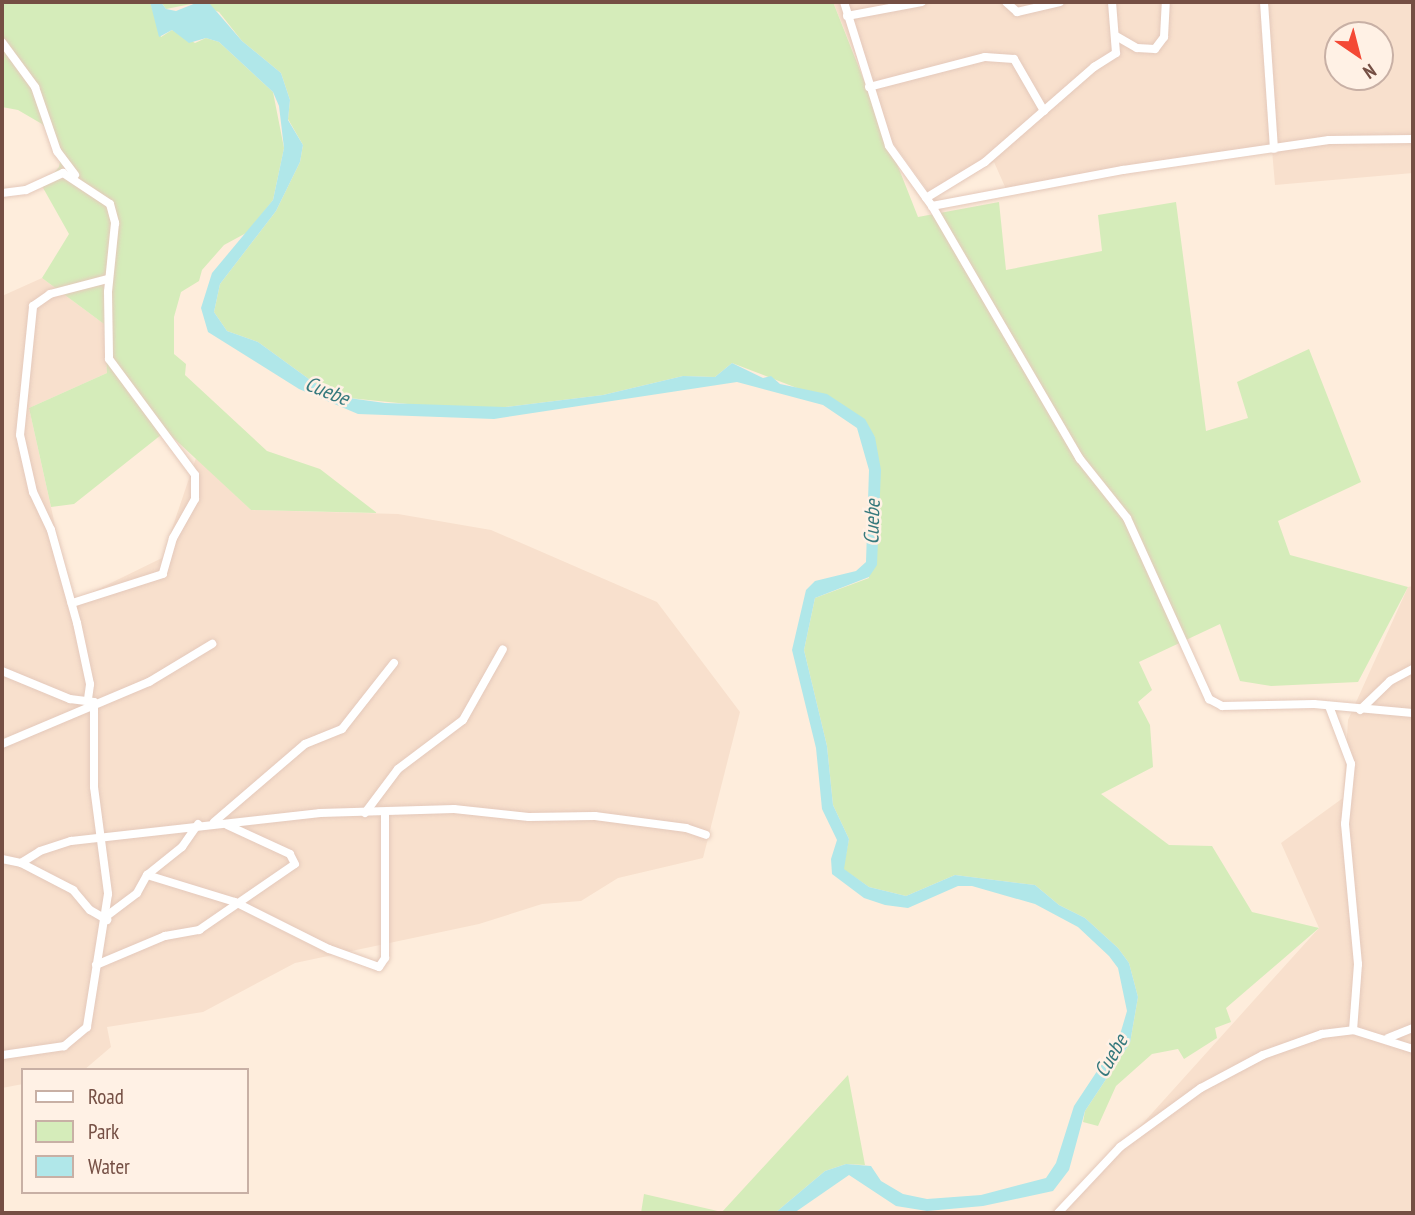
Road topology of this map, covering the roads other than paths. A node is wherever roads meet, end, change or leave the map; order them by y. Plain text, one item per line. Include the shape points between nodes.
1 (844, 2) edge
2 (922, 2) edge
3 (1006, 2) edge
4 (1060, 2) edge
5 (1112, 2) edge
6 (1167, 2) edge
7 (1264, 2) edge
8 (847, 16) junction
9 (1116, 36) junction
10 (2, 42) edge
11 (869, 87) junction
12 (1044, 111) junction
13 (1275, 136) junction
14 (1413, 139) edge
15 (1285, 147) junction
16 (1274, 149) junction
17 (76, 178) junction
18 (917, 184) junction
19 (942, 187) junction
20 (2, 193) edge
21 (929, 202) junction
22 (108, 279) junction
23 (72, 603) junction
24 (212, 644) dead end
25 (503, 649) dead end
26 (394, 663) dead end
27 (1413, 669) edge
28 (2, 671) edge
29 (70, 699) junction
30 (91, 700) junction
31 (1329, 706) junction
32 (79, 709) junction
33 (1360, 710) junction
34 (1413, 713) edge
35 (93, 723) junction
36 (2, 744) edge
37 (365, 813) junction
38 (385, 813) junction
39 (214, 822) junction
40 (198, 824) junction
41 (227, 825) junction
42 (706, 835) dead end
43 (98, 839) junction
44 (2, 859) edge
45 (21, 863) junction
46 (147, 875) junction
47 (235, 902) junction
48 (107, 918) junction
49 (96, 965) junction
50 (1413, 1028) edge
51 (1353, 1030) junction
52 (1388, 1038) junction
53 (1413, 1049) edge
54 (2, 1055) edge
55 (1058, 1213) edge

1 - 8 street
2 - 8 street
3 - 4 street via 1017,12
5 - 9 street
6 - 9 street via 1164,37 1155,49 1137,48
7 - 13 street
8 - 11 street
9 - 12 street via 1116,53
10 - 17 street via 35,87 57,150
11 - 12 street via 985,57 1014,59
11 - 18 street via 889,146
12 - 19 street via 985,162
13 - 15 street
13 - 16 street
14 - 15 street via 1329,140
15 - 16 street
16 - 21 street
17 - 20 street via 57,174 26,191
17 - 22 street via 110,204 113,212
18 - 19 street
18 - 21 street
19 - 21 street
21 - 31 street via 1072,447 1127,518 1209,699 1222,706
22 - 23 street via 50,294 33,306 24,368 23,452
22 - 23 street via 110,363 191,468 195,499 173,538 170,564 163,574
23 - 30 street
24 - 30 street via 149,682
25 - 37 street via 463,720 398,769
26 - 39 street via 342,729 305,744
27 - 33 street via 1390,681
28 - 29 street
29 - 30 street
29 - 32 street
30 - 32 street
30 - 35 street
31 - 33 street
31 - 51 street via 1351,764 1345,824 1358,964
32 - 35 street
32 - 36 street
33 - 34 street
35 - 43 street
37 - 38 street
37 - 41 street via 320,813
38 - 42 street via 454,809 529,817 595,816 686,828
38 - 47 street via 385,958 380,967 329,949
39 - 40 street
39 - 41 street
40 - 43 street
40 - 46 street via 182,847
41 - 47 street via 296,861
43 - 45 street via 60,844
43 - 48 street via 106,872
44 - 45 street
45 - 48 street via 73,890 90,910
46 - 47 street
46 - 48 street via 137,893
47 - 49 street via 199,930 166,936
48 - 49 street
49 - 54 street via 84,1031 64,1046
50 - 52 street
51 - 52 street
51 - 55 street via 1322,1034 1263,1055 1210,1082 1112,1153
52 - 53 street

